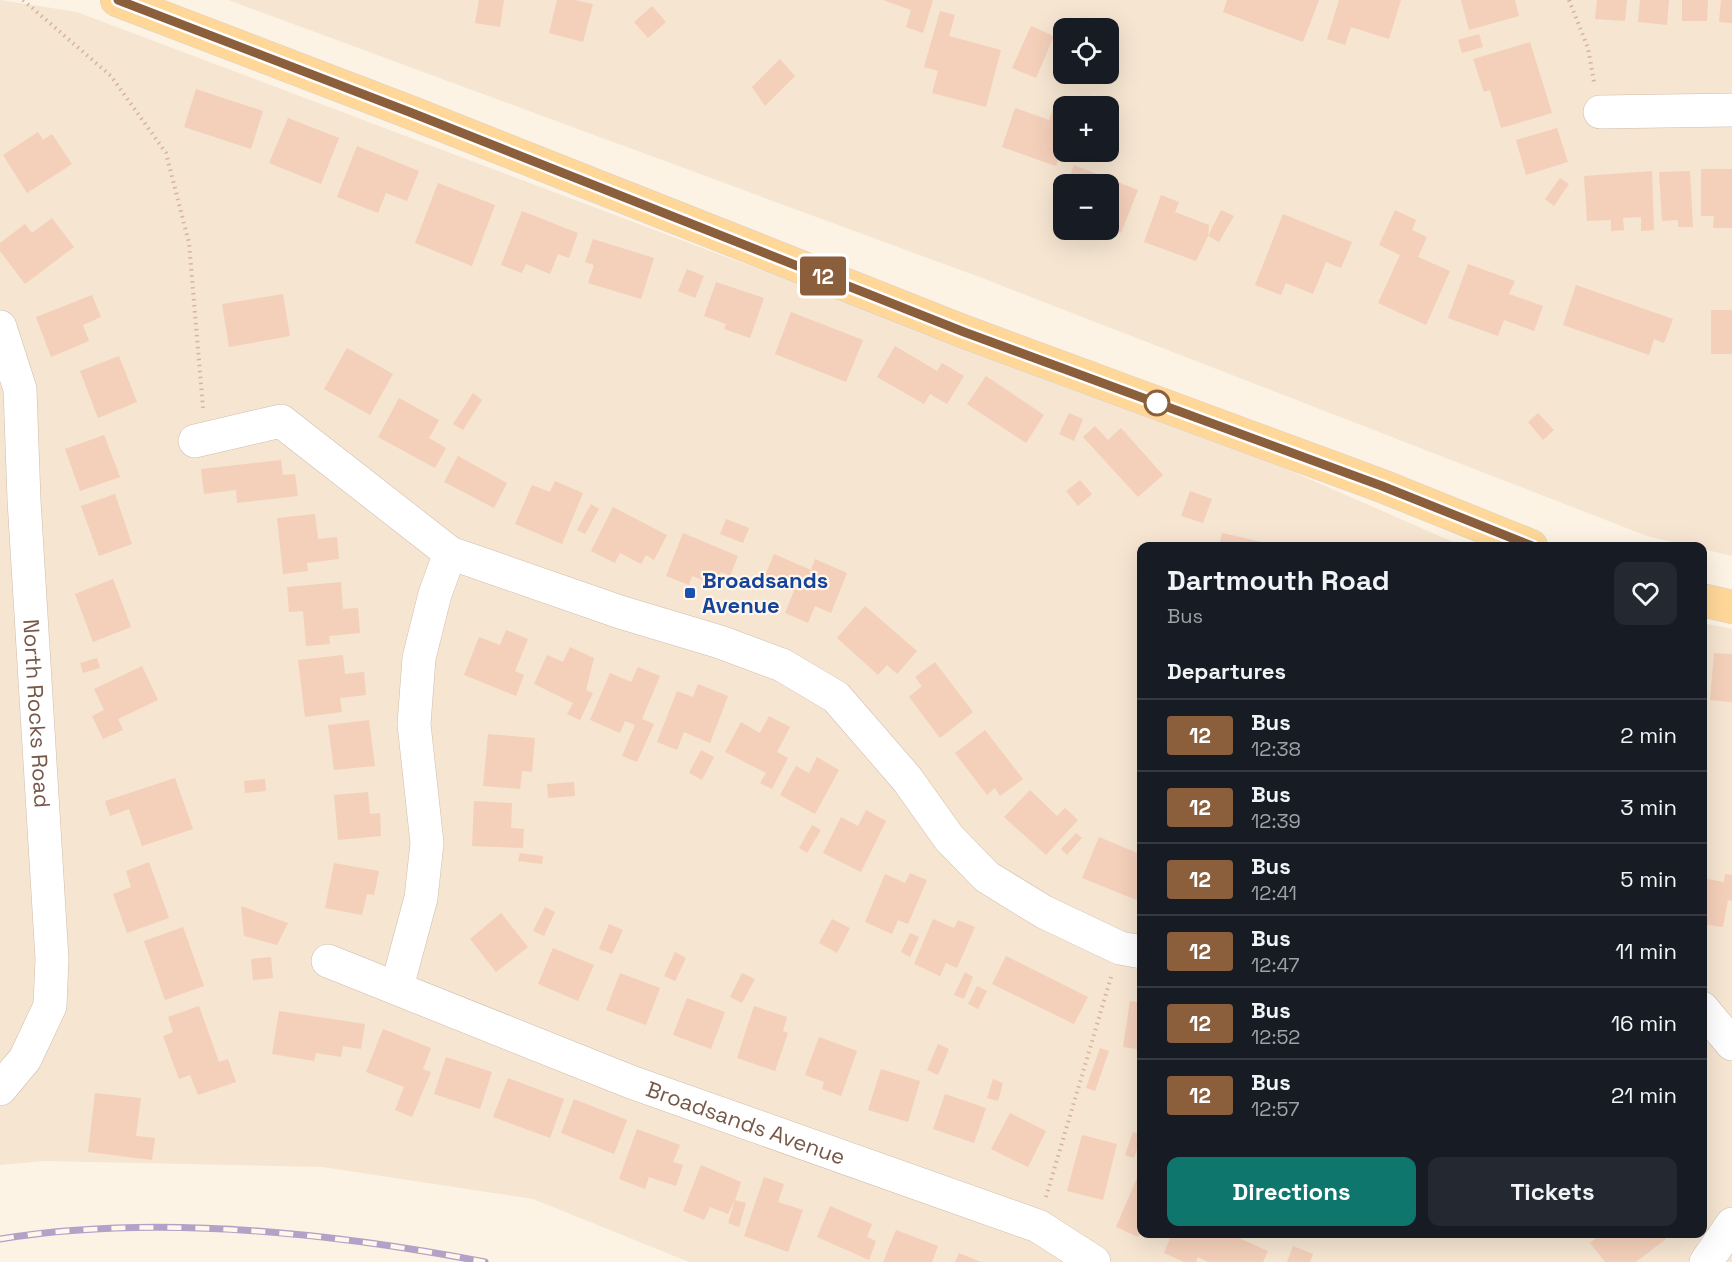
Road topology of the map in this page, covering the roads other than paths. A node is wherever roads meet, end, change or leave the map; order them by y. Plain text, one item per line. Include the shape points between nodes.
1 (117, 0) edge
2 (1732, 110) edge
3 (1600, 112) road end
4 (0, 327) edge
5 (201, 439) road end
6 (1522, 542) edge
7 (450, 553) junction
8 (1707, 601) edge
9 (1732, 607) edge
10 (1131, 950) edge
11 (328, 961) dead end
12 (397, 987) junction
13 (1707, 1014) edge
14 (1732, 1044) edge
15 (0, 1089) edge
16 (1732, 1224) edge
17 (1094, 1262) edge
18 (1706, 1262) edge

1 - 6 main road via 964,332 1382,486
2 - 3 street
4 - 15 street, North Rocks Road via 20,389 52,959 51,1006 25,1059
5 - 7 street via 281,421
7 - 10 street via 782,665 836,697 907,779 949,838 987,877 1044,912
7 - 12 street via 419,658 414,724 427,843 422,898
8 - 9 main road
11 - 12 street, Broadsands Avenue
12 - 17 street, Broadsands Avenue via 631,1082 1038,1226
13 - 14 street
16 - 18 street

